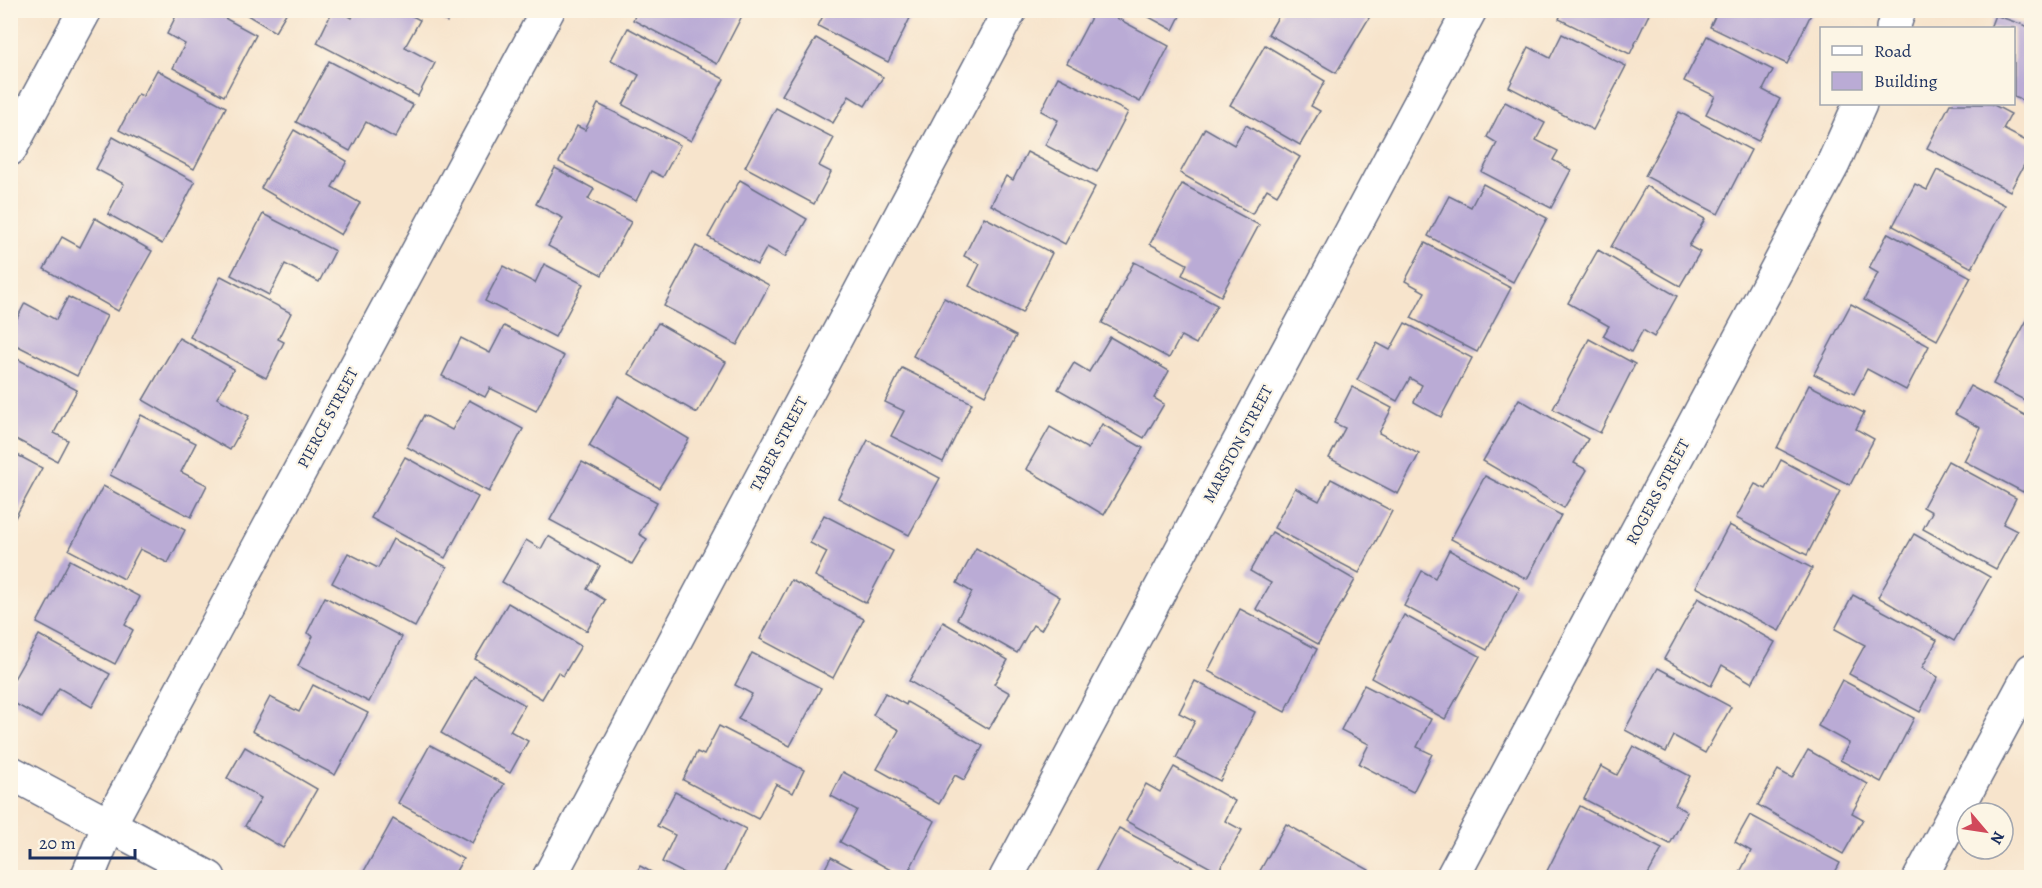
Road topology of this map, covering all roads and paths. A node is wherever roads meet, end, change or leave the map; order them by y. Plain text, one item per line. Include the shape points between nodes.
1 (84, 10) edge
2 (548, 10) edge
3 (1010, 10) edge
4 (1470, 10) edge
5 (1899, 10) edge
6 (1893, 27) edge
7 (1860, 105) edge
8 (10, 149) edge
9 (2031, 670) edge
10 (10, 772) edge
11 (109, 825) junction
12 (87, 878) edge
13 (209, 878) edge
14 (549, 878) edge
15 (1006, 878) edge
16 (1452, 878) edge
17 (1920, 878) edge

1 - 8 street
2 - 11 street, PIERCE STREET
3 - 14 street, TABER STREET
4 - 15 street, MARSTON STREET
5 - 6 street
7 - 16 street, ROGERS STREET via 1833,164
9 - 17 street
10 - 11 street
11 - 12 street, PIERCE STREET
11 - 13 street

